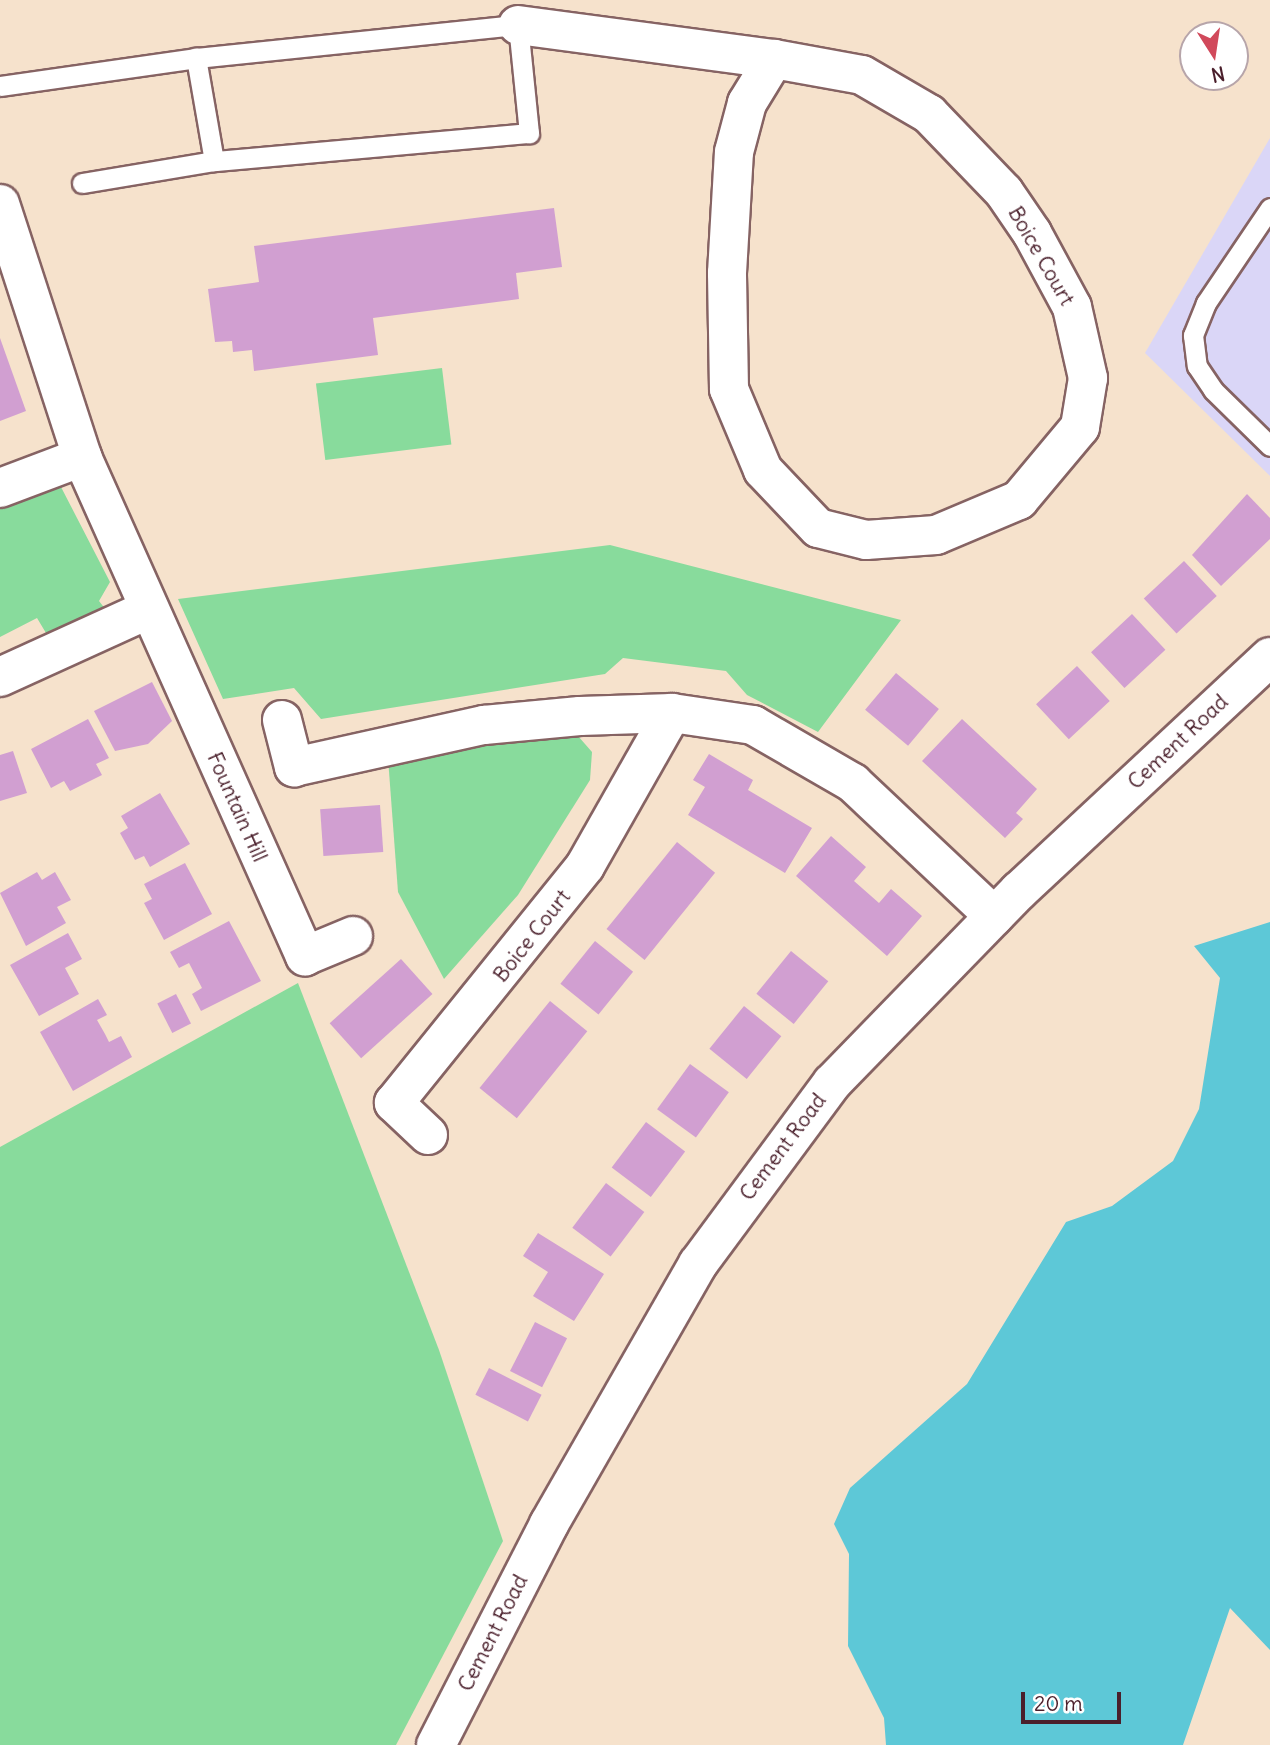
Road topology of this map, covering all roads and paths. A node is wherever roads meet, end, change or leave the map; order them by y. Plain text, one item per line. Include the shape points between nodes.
1 (518, 25) junction
2 (196, 58) junction
3 (774, 59) junction
4 (0, 86) edge
5 (214, 161) junction
6 (82, 183) dead end
7 (0, 204) edge
8 (1270, 208) edge
9 (1270, 446) edge
10 (82, 457) junction
11 (0, 488) edge
12 (147, 610) junction
13 (1270, 657) edge
14 (0, 677) edge
15 (672, 713) junction
16 (282, 720) dead end
17 (994, 916) junction
18 (353, 936) dead end
19 (428, 1135) dead end
20 (436, 1745) edge

1 - 2 lane
1 - 3 street, Boice Court
1 - 5 lane via 529,133
2 - 4 lane
2 - 5 lane
3 - 3 street, Boice Court via 862,75 929,114 1032,233 1072,307 1088,378 1080,427 1019,500 936,535 866,540 818,528 790,504 763,470 729,389 734,152 747,103
5 - 6 lane
7 - 10 street, Fountain Hill
8 - 9 lane via 1206,303 1193,335 1197,366 1213,390
10 - 11 street
10 - 12 street, Fountain Hill
12 - 14 street
12 - 18 street, Fountain Hill via 305,956
13 - 17 street, Cement Road
15 - 16 street via 484,725 294,767
15 - 17 street via 753,725 853,783
15 - 19 street, Boice Court via 586,866 394,1103
17 - 20 street, Cement Road via 832,1083 698,1264 549,1524

